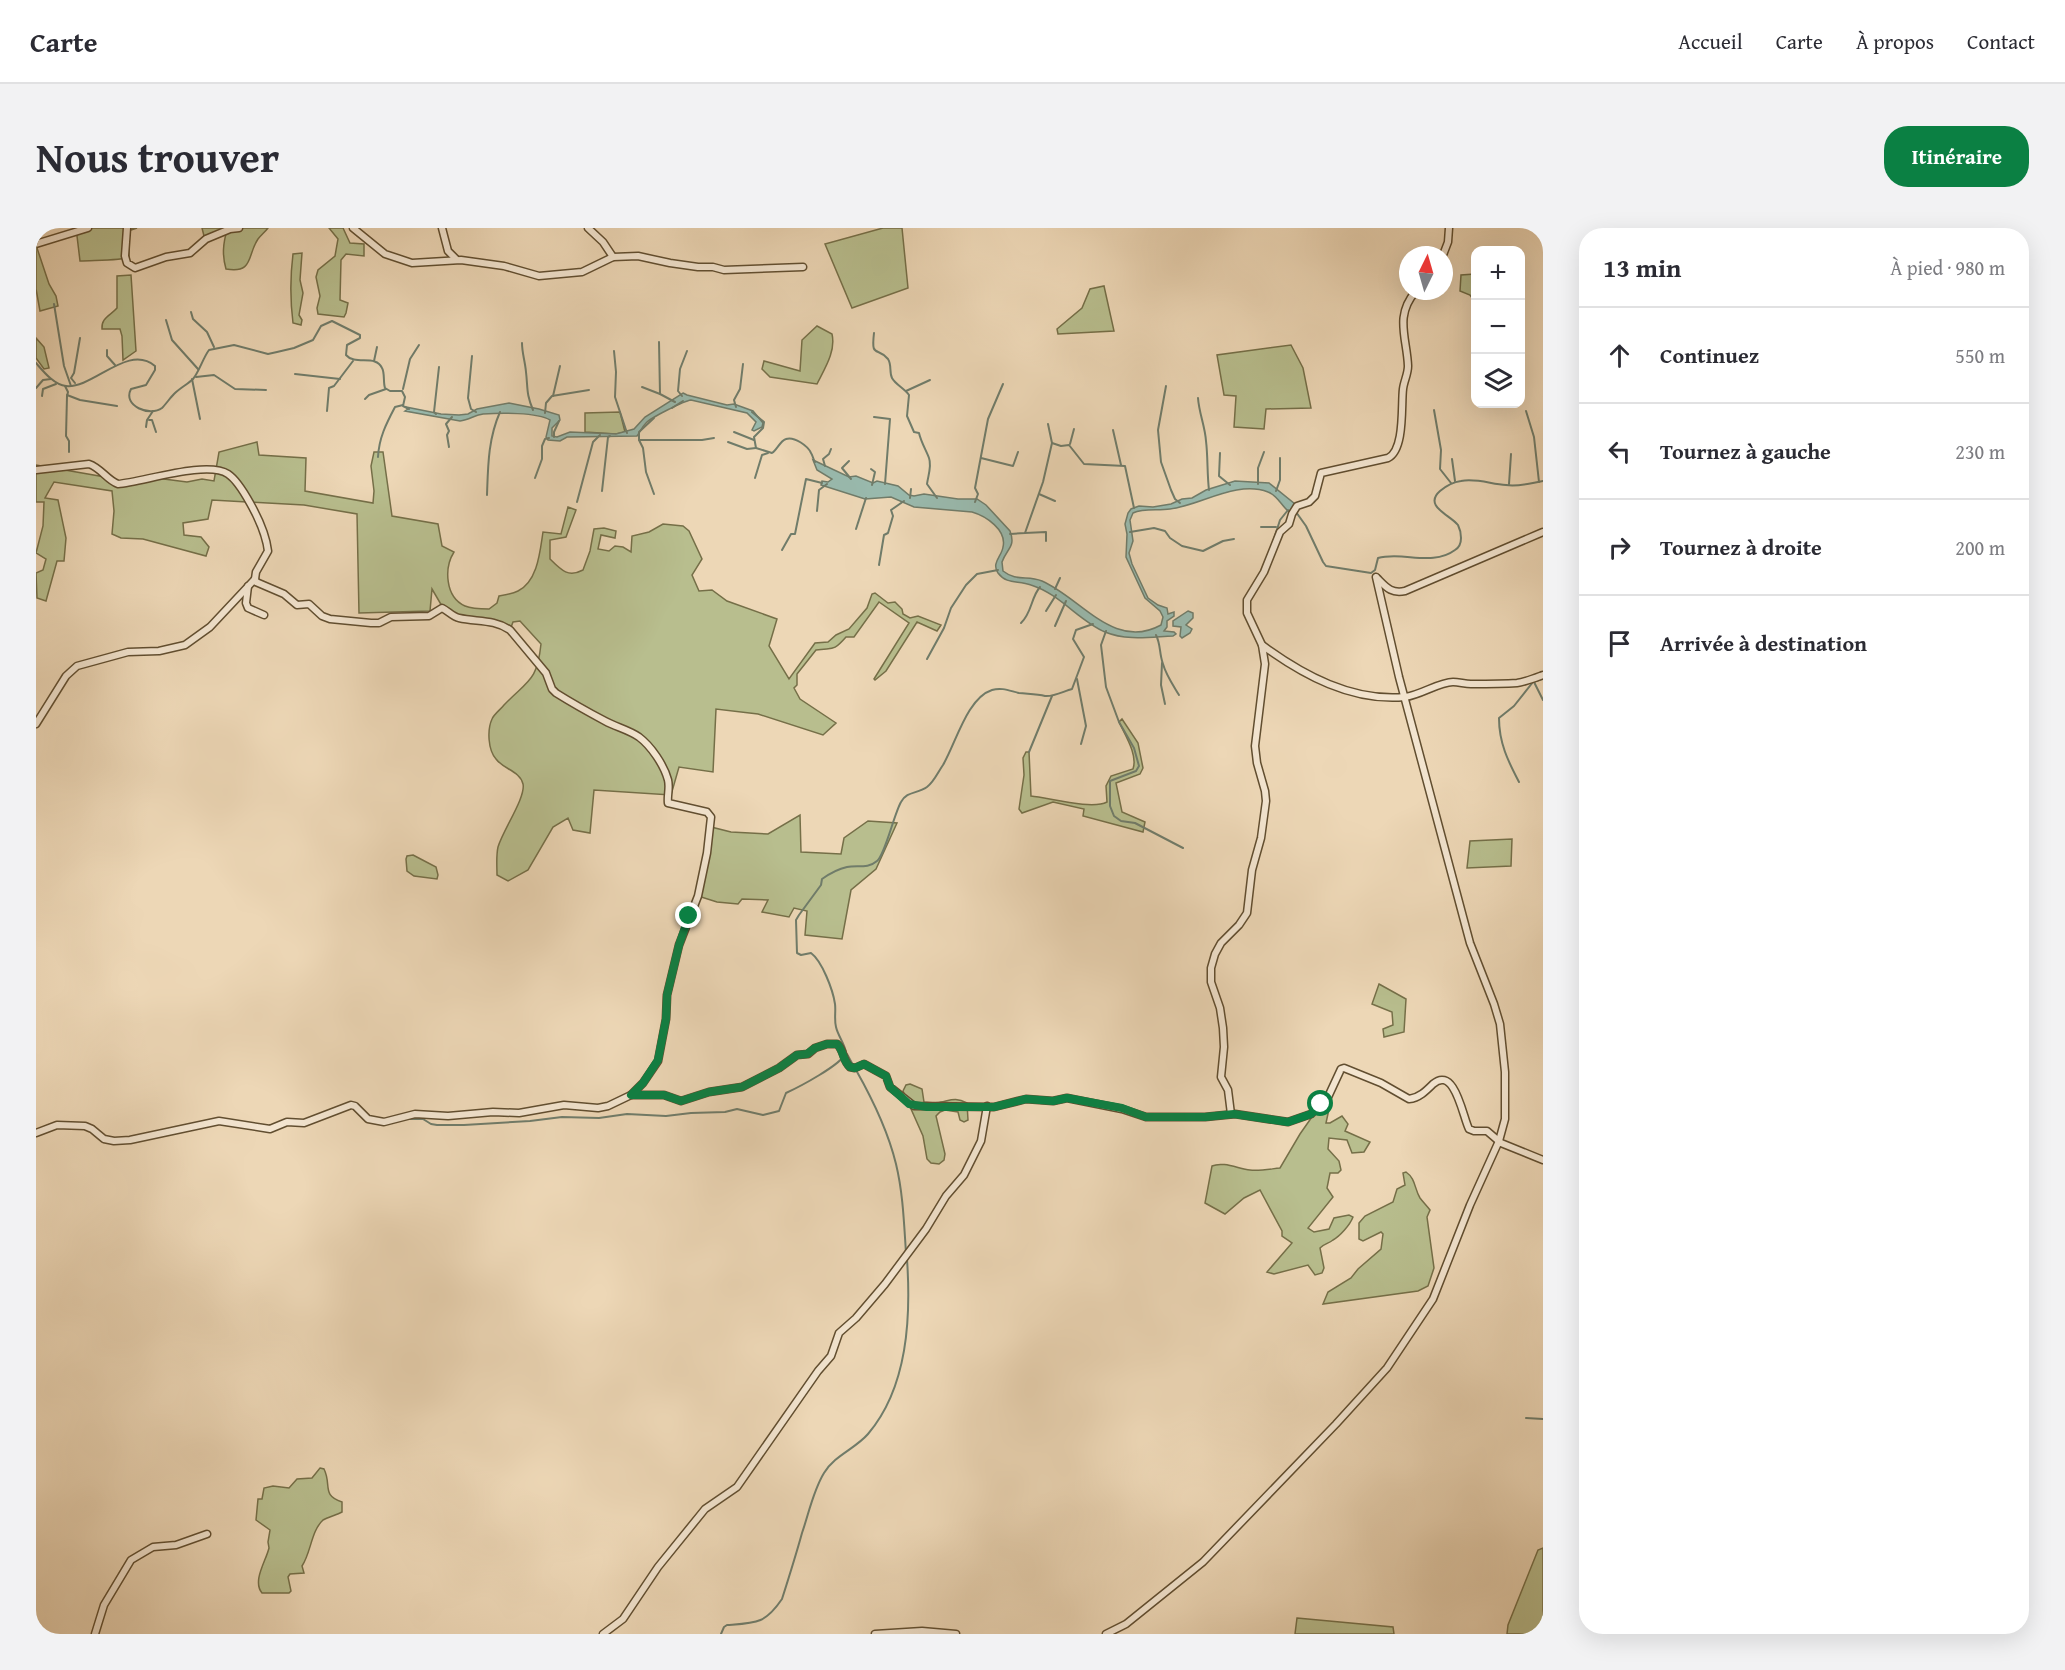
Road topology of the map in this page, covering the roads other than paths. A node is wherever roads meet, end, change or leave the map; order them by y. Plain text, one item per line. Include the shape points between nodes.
1 (88, 228) edge
2 (127, 228) edge
3 (239, 228) edge
4 (353, 228) edge
5 (442, 228) edge
6 (588, 228) edge
7 (1449, 228) edge
8 (36, 244) edge
9 (1446, 246) edge
10 (613, 257) junction
11 (457, 260) junction
12 (803, 267) dead end
13 (1410, 300) edge
14 (36, 470) edge
15 (1543, 532) edge
16 (255, 579) junction
17 (248, 586) junction
18 (264, 615) dead end
19 (1262, 645) junction
20 (1543, 675) edge
21 (1404, 697) junction
22 (36, 724) edge
23 (631, 1095) junction
24 (987, 1106) junction
25 (1231, 1114) junction
26 (36, 1133) edge
27 (1498, 1141) junction
28 (1543, 1160) edge
29 (207, 1534) dead end
30 (96, 1634) edge
31 (603, 1634) edge
32 (875, 1634) edge
33 (956, 1634) edge
34 (1106, 1634) edge

1 - 8 street
2 - 3 street via 125,256 135,268 190,253 207,239
4 - 11 street via 398,260
5 - 11 street via 448,251
6 - 10 street
7 - 9 street
10 - 11 street via 582,272 539,276 504,266
10 - 12 street via 638,256 724,270
13 - 19 street via 1403,330 1408,371 1395,452 1388,458 1321,473 1315,496 1293,511 1247,600 1247,613
14 - 16 street via 89,464 118,484 195,470 226,472 246,496 262,526 268,551
15 - 21 street via 1405,591 1387,589 1376,577
16 - 17 street
16 - 23 street via 297,604 309,604 322,616 341,622 379,623 391,617 429,616 442,608 456,617 503,625 546,673 556,693 646,744 665,772 668,803 709,814 707,853 667,995 658,1060
17 - 18 street via 248,608
17 - 22 street via 210,627 185,645 128,652 77,666 66,676
19 - 21 street via 1294,668 1348,692
19 - 25 street via 1265,664 1255,746 1265,791 1261,838 1247,913 1221,943 1211,968 1223,1028 1221,1077 1228,1090
20 - 21 street via 1519,682 1451,682
21 - 27 street via 1470,943 1500,1024 1505,1119
23 - 24 street via 664,1095 681,1101 742,1087 797,1055 837,1044 850,1067 864,1064 886,1076 890,1087 914,1106
23 - 26 street via 598,1108 557,1106 519,1113 415,1114 384,1122 368,1119 351,1105 304,1123 287,1122 270,1129 219,1121 130,1140 104,1139 85,1126 57,1125
24 - 25 street via 1026,1099 1067,1098 1153,1118
24 - 31 street via 974,1158 926,1229 885,1284 839,1333 831,1356 736,1487 705,1509 658,1567 623,1619
25 - 27 street via 1288,1122 1311,1114 1328,1097 1344,1068 1409,1099 1421,1095 1437,1081 1450,1083 1469,1128 1487,1131
27 - 28 street
27 - 34 street via 1433,1299 1387,1368 1203,1562 1126,1624
29 - 30 street via 176,1545 153,1547 131,1560 104,1605
32 - 33 street

